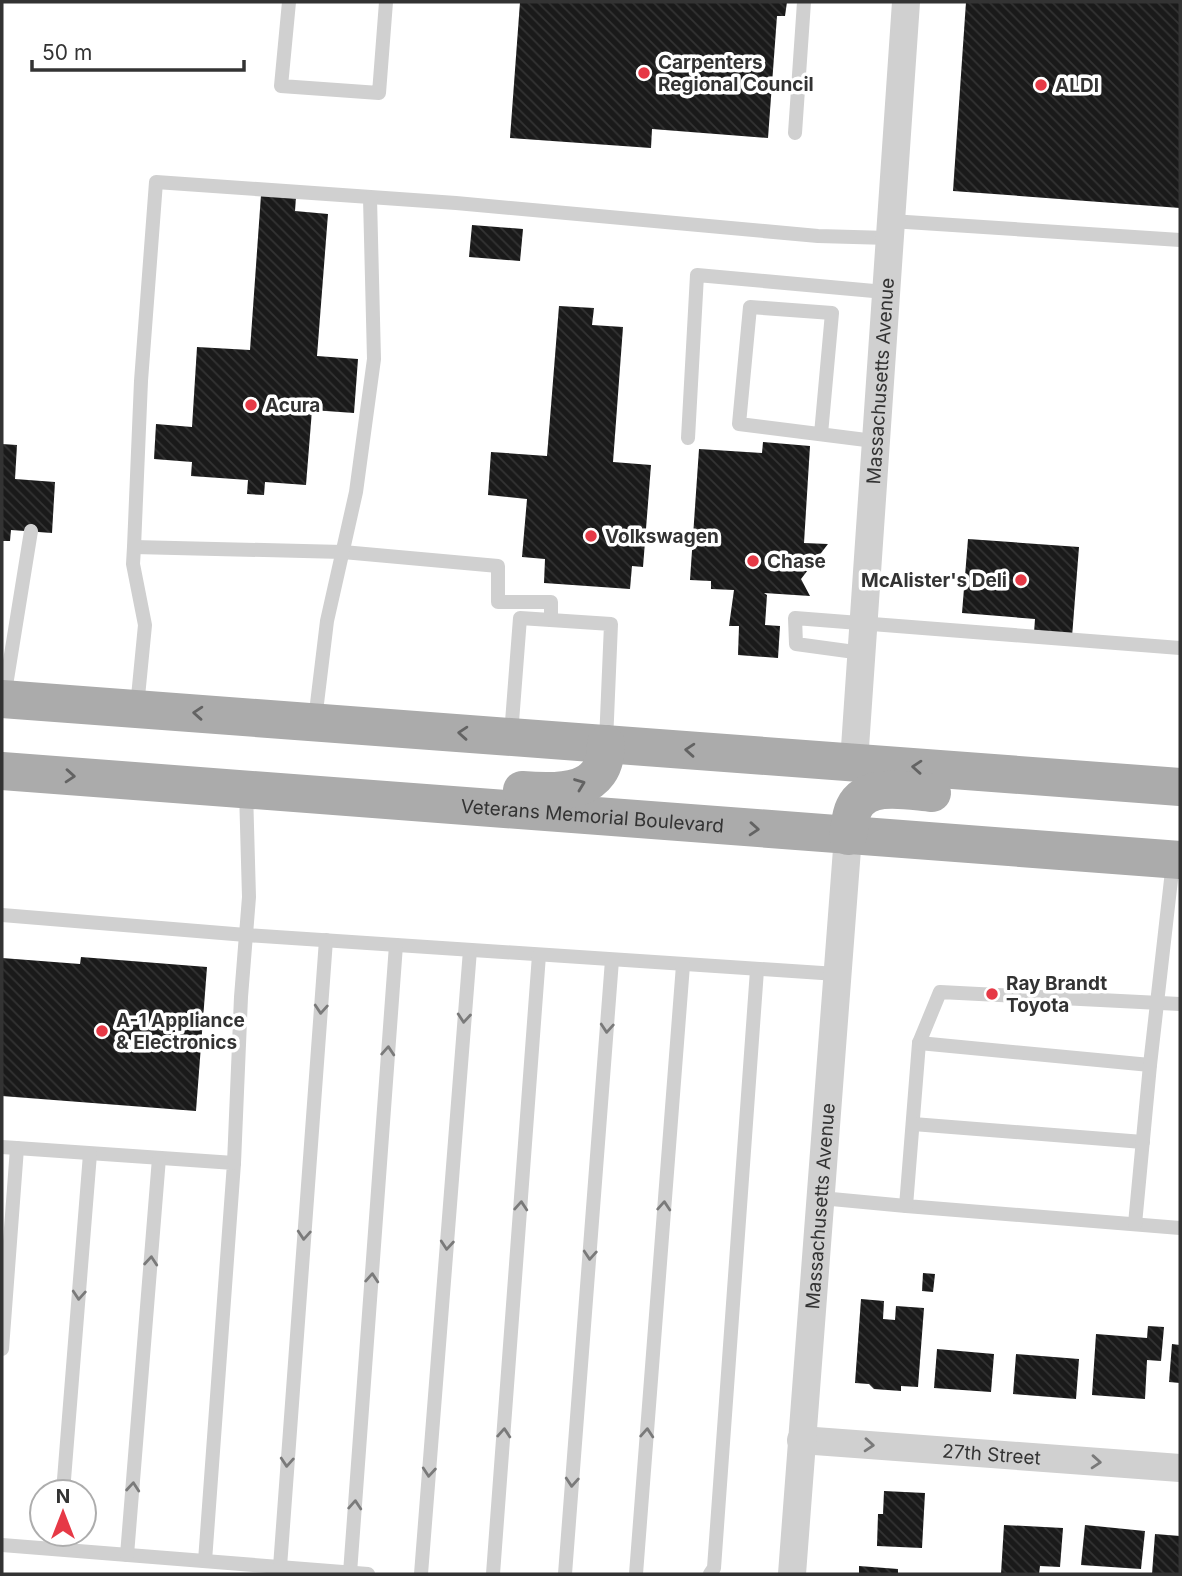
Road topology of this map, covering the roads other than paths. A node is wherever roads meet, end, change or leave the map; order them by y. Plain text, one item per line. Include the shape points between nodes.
1 (289, 2) edge
2 (386, 2) edge
3 (804, 2) edge
4 (906, 2) edge
5 (795, 133) dead end
6 (370, 198) junction
7 (890, 230) junction
8 (1180, 240) edge
9 (885, 292) junction
10 (821, 434) junction
11 (688, 438) dead end
12 (874, 441) junction
13 (31, 531) dead end
14 (134, 547) junction
15 (344, 552) junction
16 (551, 620) junction
17 (864, 623) junction
18 (1180, 648) edge
19 (862, 653) junction
20 (3, 699) edge
21 (137, 709) junction
22 (314, 722) junction
23 (511, 737) junction
24 (606, 744) junction
25 (854, 762) junction
26 (2, 771) edge
27 (1176, 787) edge
28 (246, 790) junction
29 (848, 836) junction
30 (1178, 852) edge
31 (2, 915) edge
32 (246, 935) junction
33 (326, 940) junction
34 (396, 945) junction
35 (470, 950) junction
36 (539, 955) junction
37 (612, 960) junction
38 (683, 965) junction
39 (757, 970) junction
40 (837, 974) junction
41 (1157, 1003) junction
42 (1180, 1004) edge
43 (919, 1043) junction
44 (1150, 1065) junction
45 (913, 1125) junction
46 (1143, 1142) junction
47 (2, 1147) edge
48 (18, 1148) junction
49 (90, 1154) junction
50 (159, 1158) junction
51 (234, 1163) junction
52 (821, 1198) junction
53 (906, 1206) junction
54 (1135, 1224) junction
55 (1180, 1228) edge
56 (2, 1349) edge
57 (801, 1440) junction
58 (1180, 1468) edge
59 (64, 1478) edge
60 (2, 1545) edge
61 (59, 1550) joint
62 (127, 1555) junction
63 (205, 1562) junction
64 (280, 1567) junction
65 (350, 1573) edge
66 (368, 1574) edge
67 (421, 1574) edge
68 (493, 1574) edge
69 (565, 1574) edge
70 (636, 1574) edge
71 (710, 1574) edge
72 (792, 1574) edge

1 - 2 lane via 281,86 379,93
3 - 5 lane
4 - 7 street, Massachusetts Avenue
6 - 7 lane via 818,236
6 - 14 lane via 156,182
6 - 15 lane via 374,359
7 - 8 lane
7 - 9 street, Massachusetts Avenue
9 - 11 lane via 697,275
9 - 12 street, Massachusetts Avenue
10 - 10 lane via 739,424 750,307 832,313
10 - 12 lane
12 - 17 street, Massachusetts Avenue
13 - 20 lane
14 - 15 lane
14 - 21 lane via 145,625
15 - 16 lane via 498,566 498,602 551,602
15 - 22 lane via 327,621
16 - 23 lane via 520,618
16 - 24 lane via 611,624
17 - 18 lane
17 - 19 street, Massachusetts Avenue
17 - 19 lane via 795,618 796,644
19 - 25 street, Massachusetts Avenue
20 - 21 main road
22 -> 21 main road
23 -> 22 main road
23 - 24 main road
25 -> 24 main road
28 -> 24 main road via 298,775 553,792 599,776 606,761
27 -> 25 main road
26 -> 28 main road, Veterans Memorial Boulevard
27 - 29 main road via 1114,805 884,789 866,794 854,807
28 -> 29 main road, Veterans Memorial Boulevard
28 - 32 lane via 250,858
29 - 30 main road, Veterans Memorial Boulevard via 999,847 1069,828
29 - 40 street, Massachusetts Avenue
30 - 41 lane
31 - 32 lane
32 - 33 lane
32 - 51 lane
33 - 34 lane
33 -> 64 lane
34 - 35 lane
65 -> 34 lane
35 - 36 lane
35 -> 67 lane
36 - 37 lane
68 -> 36 lane
37 - 38 lane
37 -> 69 lane
38 - 39 lane
70 -> 38 lane
39 - 40 lane
39 - 71 lane via 715,1568
40 - 52 street, Massachusetts Avenue
41 - 42 lane
41 - 43 lane via 940,992
41 - 44 lane
43 - 44 lane
43 - 45 lane
44 - 46 lane
45 - 46 lane
45 - 53 lane
46 - 54 lane
47 - 48 lane
48 - 49 lane
48 - 56 lane
49 - 50 lane
49 -> 59 lane
50 - 51 lane
62 -> 50 lane
51 - 63 lane
52 - 53 lane
52 - 57 street, Massachusetts Avenue
53 - 54 lane
54 - 55 lane
57 -> 58 street, 27th Street
57 - 72 street, Massachusetts Avenue
60 - 61 lane
61 - 62 lane
62 - 63 lane
63 - 64 lane
64 - 65 lane
65 - 66 lane

